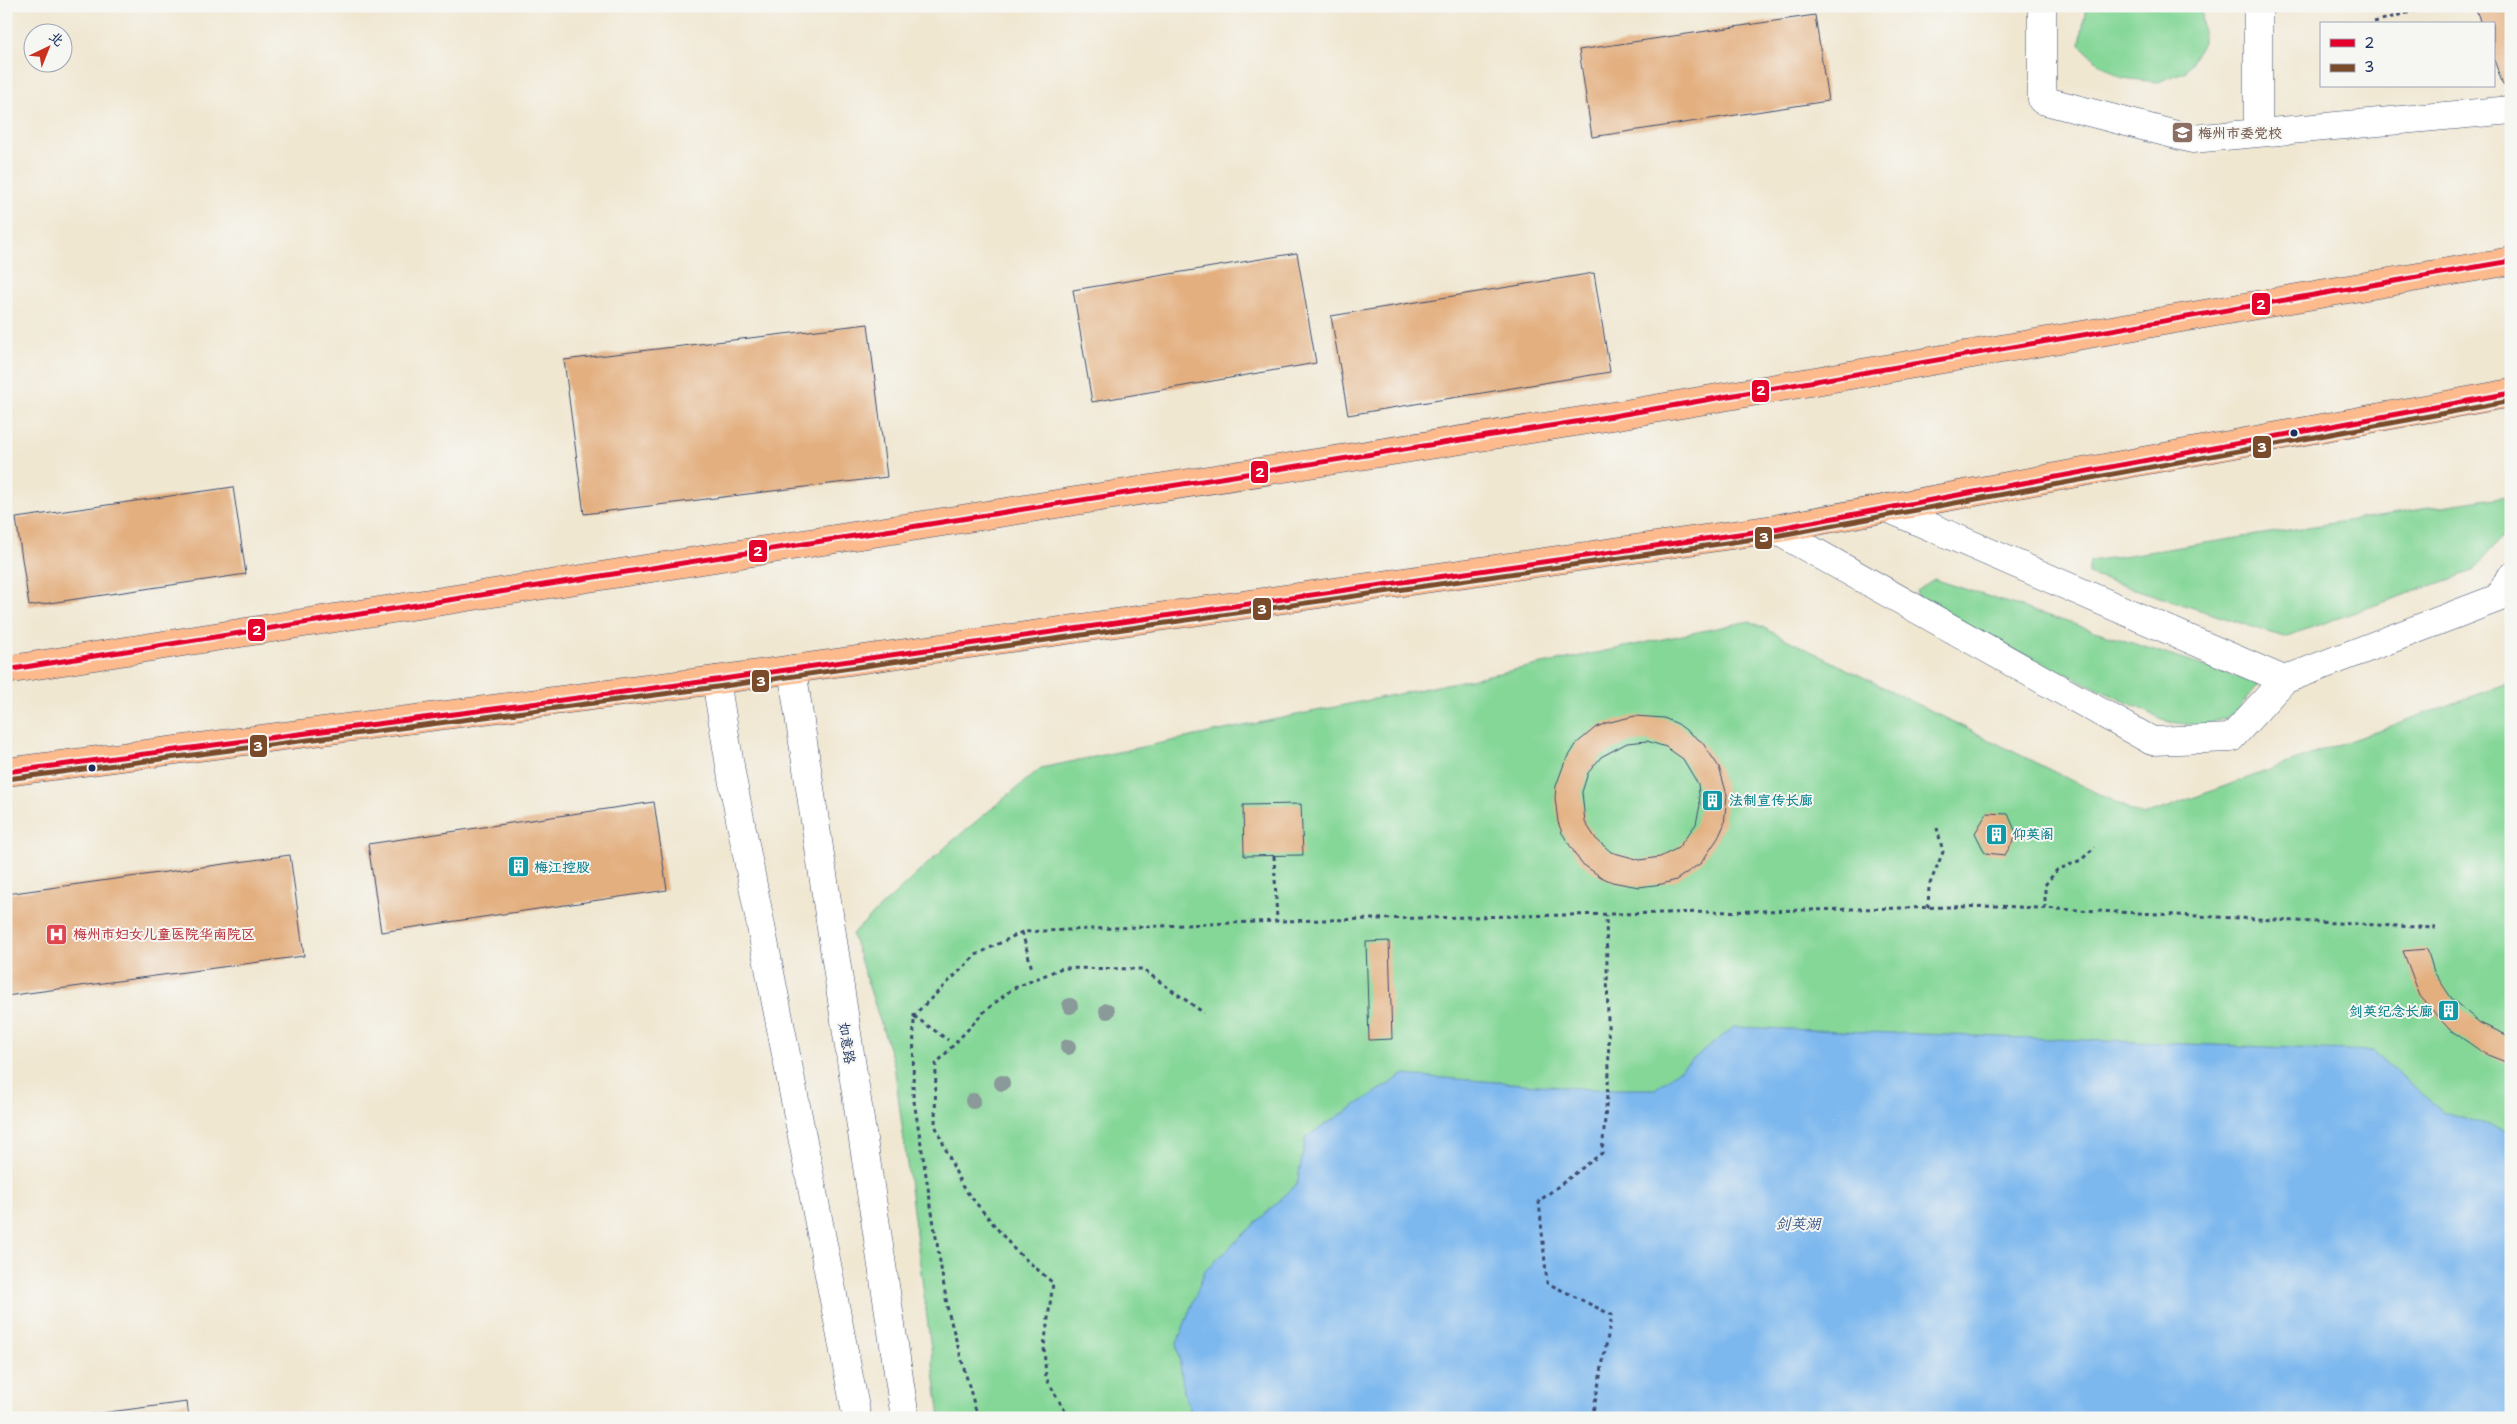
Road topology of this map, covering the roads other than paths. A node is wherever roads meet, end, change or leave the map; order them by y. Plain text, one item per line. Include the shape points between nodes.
1 (2042, 6) edge
2 (2258, 6) edge
3 (2511, 110) edge
4 (2258, 132) junction
5 (2511, 261) edge
6 (2511, 393) edge
7 (1887, 508) junction
8 (1774, 529) junction
9 (2507, 593) edge
10 (792, 669) junction
11 (6, 670) edge
12 (716, 680) junction
13 (2284, 680) junction
14 (6, 772) edge
15 (857, 1418) edge
16 (905, 1418) edge

1 - 4 street via 2042,100 2192,139
2 - 4 street
3 - 4 street
5 - 11 main road via 1604,417
6 - 7 main road
7 - 8 main road
7 - 13 street
8 - 10 main road
8 - 13 street via 2152,741 2231,738
9 - 13 street
10 - 12 main road
10 - 16 street, 如意路
12 - 14 main road
12 - 15 street via 732,778

